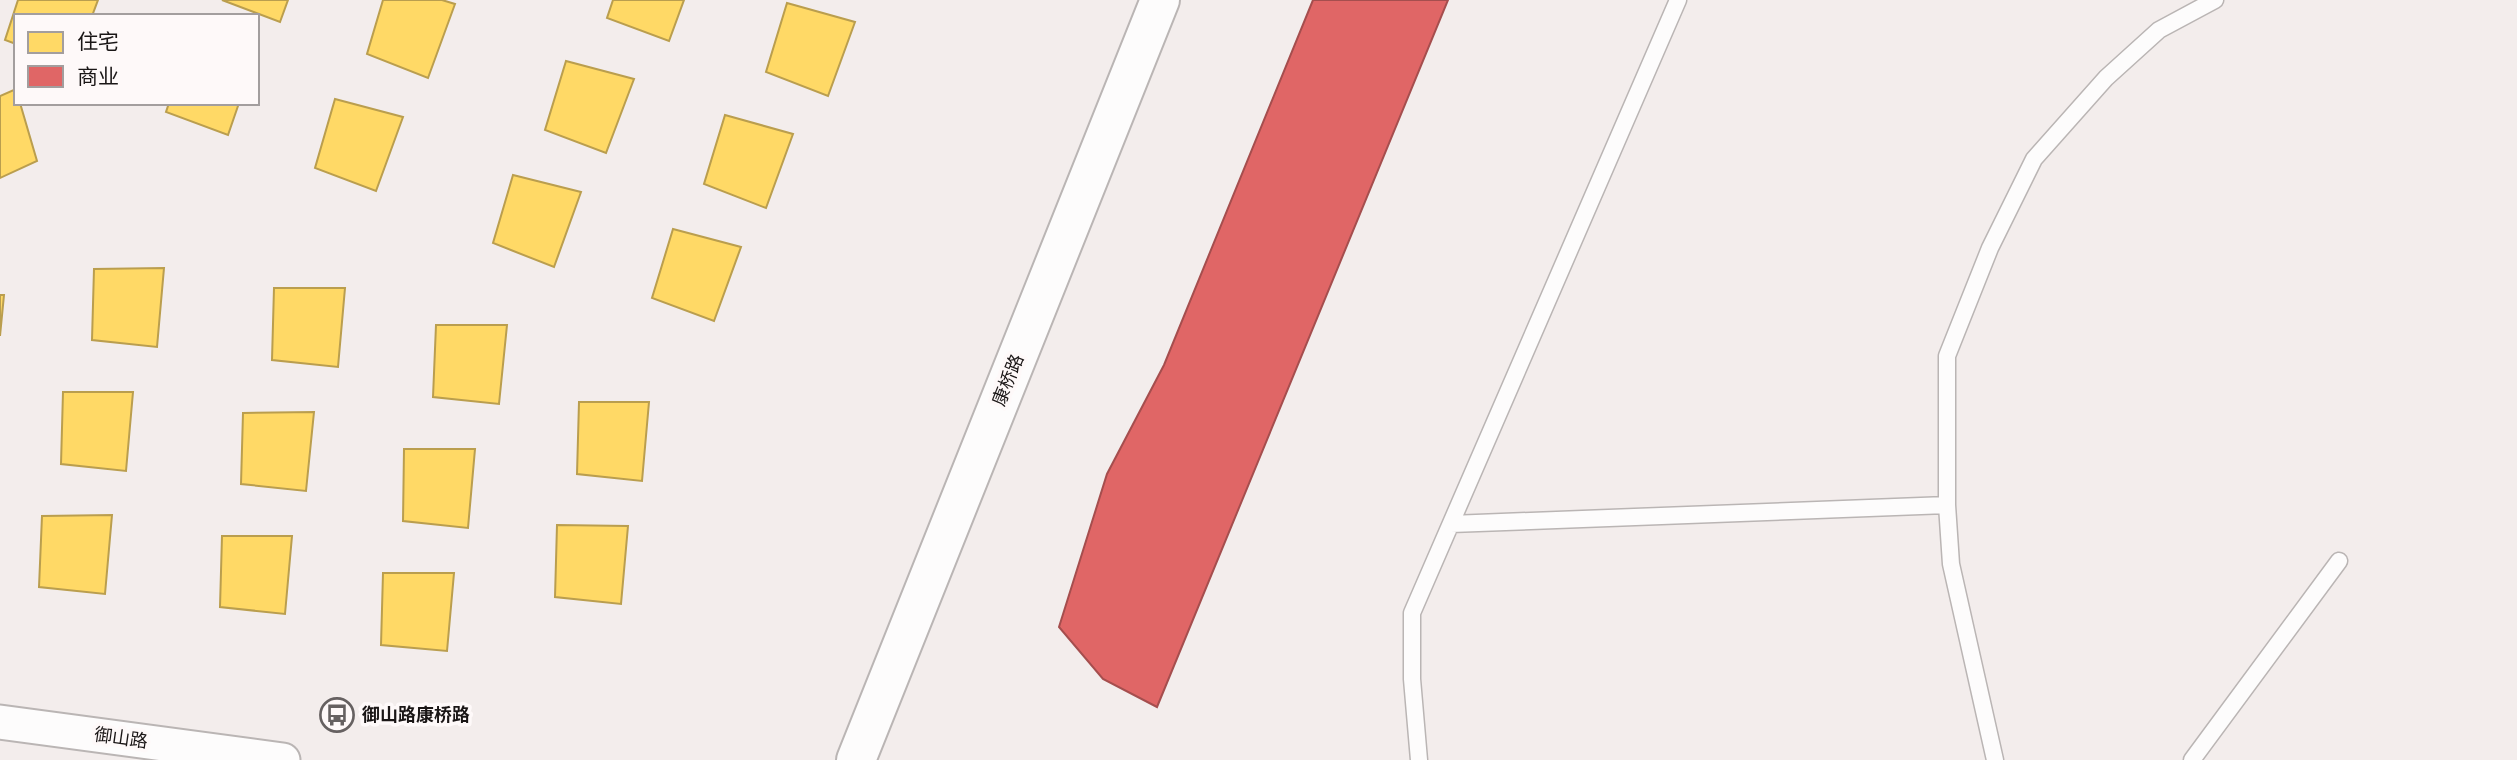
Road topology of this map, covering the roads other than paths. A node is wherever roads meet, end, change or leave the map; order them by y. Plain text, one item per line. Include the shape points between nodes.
1 (1160, 0) edge
2 (1678, 0) edge
3 (2210, 1) edge
4 (1947, 505) junction
5 (1451, 524) junction
6 (2339, 561) dead end
7 (0, 722) edge
8 (283, 760) edge
9 (856, 760) edge
10 (1419, 760) edge
11 (1995, 760) edge
12 (2192, 760) edge

1 - 9 main road, 康桥路
2 - 5 lane
3 - 4 lane via 2159,30 2106,78 2034,159 1990,248 1947,356
4 - 5 lane
4 - 11 lane via 1951,564
5 - 10 lane via 1412,613
6 - 12 lane
7 - 8 street, 御山路

